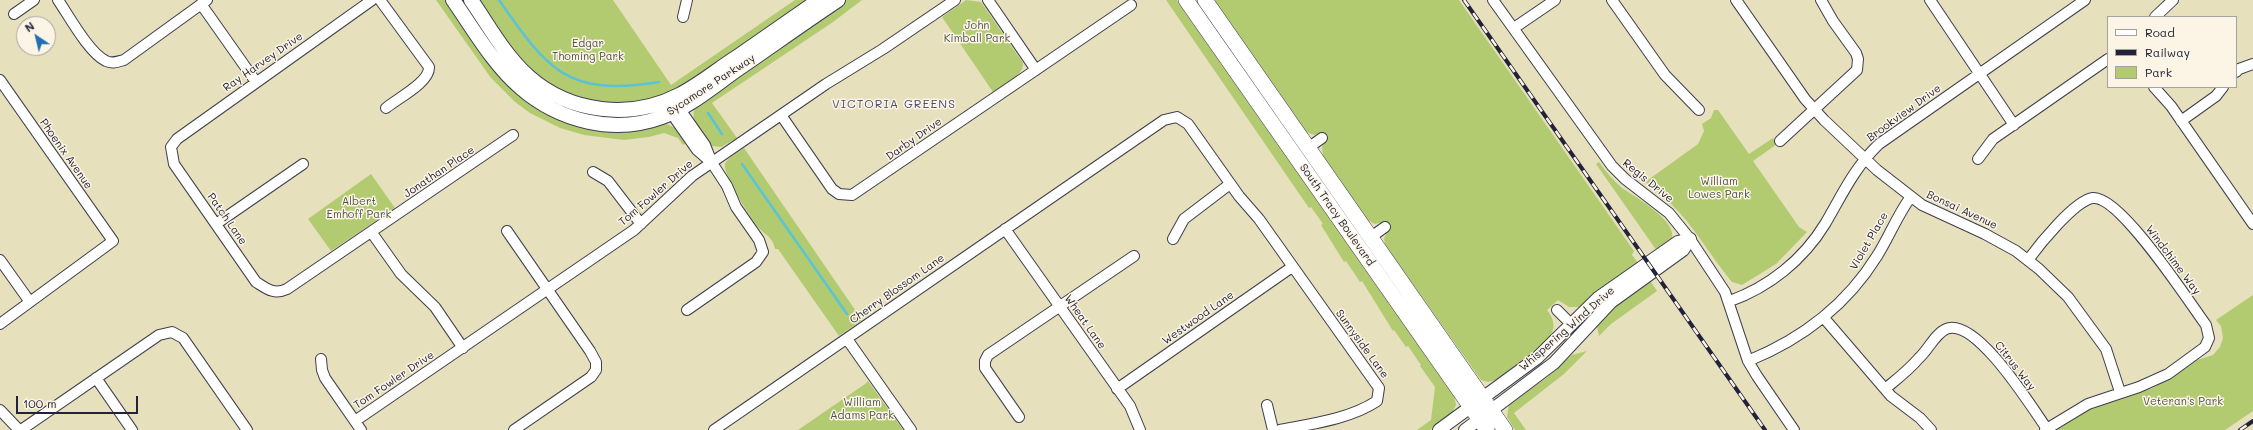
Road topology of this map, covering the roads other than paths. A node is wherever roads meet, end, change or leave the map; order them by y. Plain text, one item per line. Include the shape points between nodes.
1 (34, 0) edge
2 (58, 0) edge
3 (372, 0) edge
4 (380, 0) edge
5 (453, 0) edge
6 (471, 0) edge
7 (687, 0) edge
8 (819, 0) edge
9 (838, 0) edge
10 (955, 0) edge
11 (988, 0) edge
12 (1186, 0) edge
13 (1204, 0) edge
14 (1493, 0) edge
15 (1555, 0) edge
16 (1612, 0) edge
17 (1736, 0) edge
18 (1821, 0) edge
19 (1930, 0) edge
20 (2085, 0) edge
21 (2173, 0) edge
22 (204, 2) edge
23 (1131, 5) dead end
24 (14, 14) dead end
25 (2156, 16) edge
26 (683, 17) dead end
27 (1514, 28) junction
28 (2107, 60) edge
29 (2253, 64) edge
30 (1036, 70) junction
31 (2237, 71) edge
32 (1979, 75) junction
33 (0, 80) edge
34 (256, 82) junction
35 (2155, 88) edge
36 (2222, 88) edge
37 (675, 106) junction
38 (386, 108) dead end
39 (1699, 110) dead end
40 (1814, 110) junction
41 (781, 115) junction
42 (2181, 121) junction
43 (2014, 125) junction
44 (513, 135) dead end
45 (1322, 138) dead end
46 (1780, 141) dead end
47 (171, 147) joint
48 (1308, 148) junction
49 (1865, 159) junction
50 (1978, 159) dead end
51 (712, 163) junction
52 (303, 164) dead end
53 (593, 172) dead end
54 (1230, 184) junction
55 (1910, 198) junction
56 (216, 224) junction
57 (641, 224) junction
58 (2253, 224) edge
59 (1385, 227) dead end
60 (1005, 230) junction
61 (507, 231) dead end
62 (372, 233) junction
63 (1371, 237) junction
64 (1173, 239) dead end
65 (1690, 239) junction
66 (1134, 256) dead end
67 (0, 260) edge
68 (2028, 260) junction
69 (1292, 266) junction
70 (547, 290) junction
71 (278, 293) joint
72 (1730, 301) junction
73 (30, 302) junction
74 (1060, 307) junction
75 (687, 310) dead end
76 (1557, 310) dead end
77 (1824, 318) junction
78 (0, 324) edge
79 (1572, 325) junction
80 (847, 338) junction
81 (463, 348) junction
82 (321, 359) dead end
83 (1748, 361) junction
84 (96, 378) junction
85 (1117, 389) junction
86 (1885, 389) junction
87 (2120, 392) junction
88 (1487, 404) junction
89 (1267, 405) dead end
90 (0, 410) edge
91 (1019, 417) dead end
92 (1479, 419) edge
93 (355, 421) junction
94 (20, 430) edge
95 (132, 430) edge
96 (247, 430) edge
97 (361, 430) edge
98 (514, 430) edge
99 (714, 430) edge
100 (911, 430) edge
101 (1140, 430) edge
102 (1273, 430) edge
103 (1280, 430) edge
104 (1439, 430) edge
105 (1465, 430) edge
106 (1505, 430) edge
107 (1794, 430) edge
108 (1931, 430) edge
109 (2046, 430) edge

1 - 24 street
2 - 22 street via 94,52 106,61 115,63 124,60
3 - 34 street, Ray Harvey Drive
4 - 38 street via 429,67 429,74
5 - 37 main road, Sycamore Parkway via 505,72 530,96 555,111 587,122 622,124 649,121
6 - 37 main road, Sycamore Parkway via 520,68 540,86 565,100 610,110
7 - 26 street
8 - 37 main road, Sycamore Parkway via 688,90
9 - 37 main road, Sycamore Parkway
10 - 41 street, Tom Fowler Drive
11 - 30 street
12 - 92 main road, South Tracy Boulevard
13 - 48 main road, South Tracy Boulevard
14 - 27 street, Regis Drive
15 - 27 street
16 - 39 street via 1665,75
17 - 40 street, Bonsai Avenue
18 - 40 street via 1856,54 1858,65 1855,74
19 - 32 street
20 - 32 street, Brookview Drive
21 - 25 street
22 - 34 street
23 - 30 street, Darby Drive
27 - 65 street, Regis Drive via 1612,166 1669,213
28 - 43 street
29 - 31 street
30 - 41 street, Darby Drive via 857,193 844,195 832,188
32 - 43 street
32 - 49 street, Brookview Drive via 1889,137
33 - 73 street, Phoenix Avenue via 113,241
34 - 47 street, Ray Harvey Drive via 177,139
35 - 42 street
36 - 42 street via 2216,96
37 - 51 street via 697,150
40 - 46 street
40 - 49 street, Bonsai Avenue
41 - 51 street, Tom Fowler Drive
42 - 58 street
43 - 50 street via 1993,139
44 - 62 street, Jonathan Place
45 - 48 street
47 - 56 street, Patch Lane via 174,164
48 - 63 main road, South Tracy Boulevard
49 - 55 street, Bonsai Avenue
49 - 72 street, Brookview Drive via 1848,180 1824,225 1801,254 1776,277 1754,291
51 - 57 street, Tom Fowler Drive via 682,184
51 - 75 street via 727,186 736,207 759,240 763,252 756,262
52 - 56 street
53 - 57 street via 608,181
54 - 60 street, Cherry Blossom Lane via 1188,124 1177,117 1164,120
54 - 64 street via 1184,219
54 - 69 street, Sunnyside Lane via 1259,219
55 - 68 street, Bonsai Avenue via 1999,241
55 - 77 street, Violet Place via 1867,270 1847,296
56 - 71 street, Patch Lane via 256,282
57 - 70 street, Tom Fowler Drive
59 - 63 street
60 - 74 street, Wheat Lane
60 - 80 street, Cherry Blossom Lane
61 - 70 street
62 - 71 street, Jonathan Place
62 - 81 street via 401,274 434,307
63 - 88 main road, South Tracy Boulevard
65 - 72 street, Regis Drive
65 - 79 street, Whispering Wind Drive via 1678,242 1614,286
65 - 88 street, Whispering Wind Drive via 1683,250 1603,309 1572,345 1547,368
66 - 74 street
67 - 73 street
68 - 87 street, Bonsai Avenue via 2068,297 2100,339 2110,359
68 - 87 street, Windchime Way via 2046,236 2083,203 2091,198 2100,198 2145,241 2206,326 2209,338 2201,350 2160,379
69 - 85 street, Westwood Lane
69 - 103 street, Sunnyside Lane via 1379,388 1377,401 1370,406
70 - 81 street, Tom Fowler Drive
70 - 98 street via 590,351 596,362 596,370 591,377
72 - 83 street, Regis Drive
73 - 78 street
74 - 85 street, Wheat Lane
74 - 91 street via 988,355 985,360 985,368
76 - 79 street
77 - 83 street, Violet Place via 1786,343
77 - 86 street
79 - 88 street, Whispering Wind Drive
80 - 99 street, Cherry Blossom Lane
80 - 100 street
81 - 93 street, Tom Fowler Drive
82 - 93 street via 325,378
83 - 107 street, Regis Drive
84 - 94 street
84 - 95 street
84 - 96 street via 159,335 172,332 182,338
85 - 101 street, Wheat Lane via 1130,406
86 - 108 street
86 - 109 street, Citrus Way via 1909,369 1942,331 1959,329 1993,356
87 - 109 street via 2074,411
88 - 92 street, Whispering Wind Drive
88 - 106 main road, South Tracy Boulevard
89 - 102 street
90 - 94 street
92 - 104 street, Whispering Wind Drive
92 - 105 street, Whispering Wind Drive
93 - 97 street

